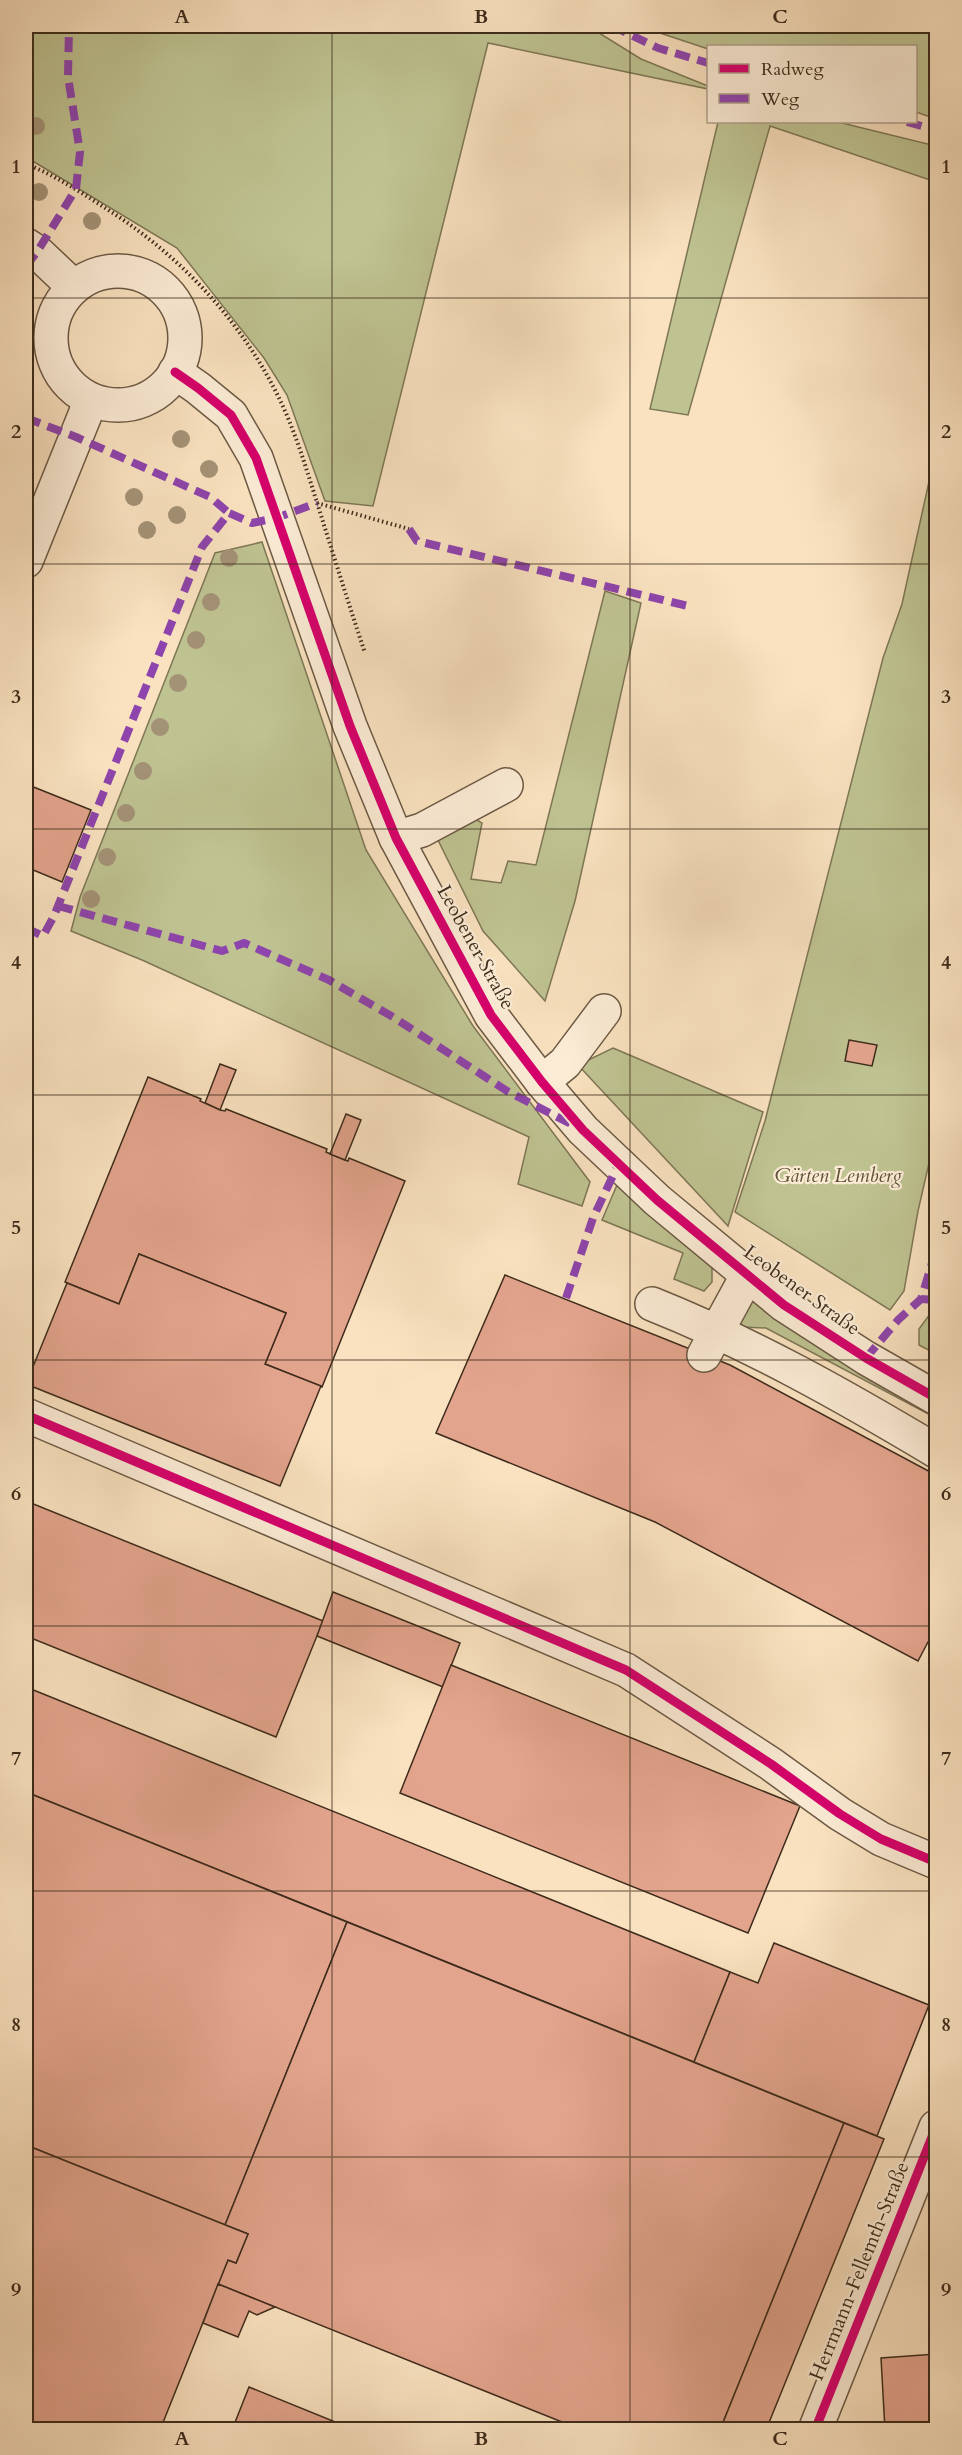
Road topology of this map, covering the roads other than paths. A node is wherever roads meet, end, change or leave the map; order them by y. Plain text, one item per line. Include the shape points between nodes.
1 (26, 245) edge
2 (74, 286) junction
3 (175, 372) junction
4 (91, 400) junction
5 (26, 561) edge
6 (506, 786) dead end
7 (396, 838) junction
8 (604, 1011) dead end
9 (542, 1082) junction
10 (747, 1276) junction
11 (652, 1304) dead end
12 (711, 1342) junction
13 (936, 1398) edge
14 (26, 1415) edge
15 (936, 1451) edge
16 (936, 1862) edge
17 (936, 2127) edge
18 (815, 2430) edge

1 - 2 street
2 - 3 street via 94,274 117,270 141,274 161,286 176,304 184,326 184,350
2 - 4 street via 59,304 51,326 51,348 58,370 72,387
3 - 4 street via 160,391 138,402 114,405
3 - 7 street, Leobener Straße via 231,416 256,458 350,726
4 - 5 street
6 - 7 street via 422,830
7 - 9 street, Leobener Straße via 491,1015
8 - 9 street via 566,1063
9 - 10 street, Leobener Straße via 618,1165
10 - 12 street
10 - 13 street, Leobener Straße via 866,1358
11 - 12 street
12 - 15 street via 853,1401
14 - 16 street via 626,1670 856,1824
17 - 18 street, Herrmann-Fellemth-Straße

